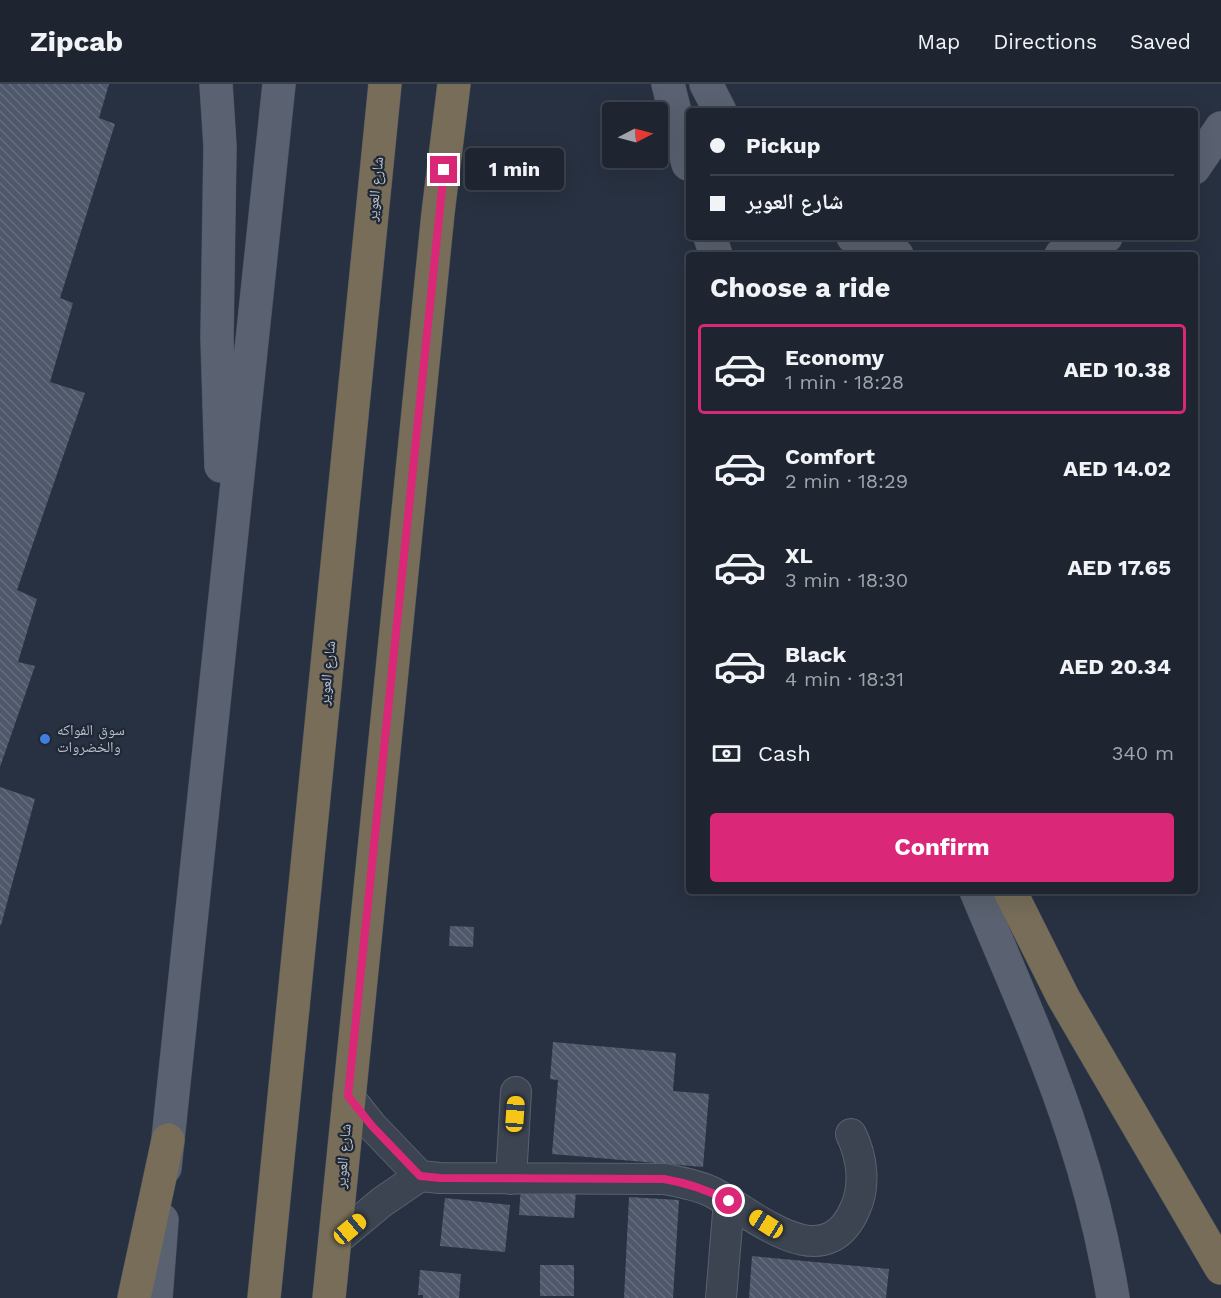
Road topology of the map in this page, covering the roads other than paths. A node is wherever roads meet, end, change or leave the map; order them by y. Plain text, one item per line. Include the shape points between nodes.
1 (216, 84) edge
2 (279, 84) edge
3 (386, 84) edge
4 (454, 84) edge
5 (668, 84) edge
6 (706, 84) edge
7 (718, 108) edge
8 (1221, 128) edge
9 (686, 156) edge
10 (1198, 162) edge
11 (860, 240) edge
12 (1098, 240) edge
13 (890, 252) edge
14 (1068, 252) edge
15 (226, 591) junction
16 (977, 894) edge
17 (1012, 894) edge
18 (516, 1092) dead end
19 (348, 1096) junction
20 (852, 1134) dead end
21 (168, 1140) junction
22 (420, 1176) junction
23 (511, 1179) junction
24 (729, 1201) junction
25 (334, 1242) junction
26 (1221, 1268) edge
27 (134, 1298) edge
28 (156, 1298) edge
29 (264, 1298) edge
30 (329, 1298) edge
31 (721, 1298) edge
32 (1113, 1298) edge

1 - 15 main road via 220,146 217,338
2 - 15 main road
3 - 29 highway, شارع العوير
4 - 19 highway, شارع العوير
5 - 9 main road
6 - 7 main road
8 - 10 main road
11 - 13 main road
12 - 14 main road
15 - 21 main road
16 - 32 main road via 1075,1139
17 - 26 highway via 1063,997
18 - 23 lane
19 - 22 lane
19 - 25 highway, شارع العوير
20 - 24 lane via 862,1162 862,1177 850,1221 837,1233 820,1240 802,1241
21 - 27 highway
21 - 28 main road
22 - 23 lane
22 - 25 lane
23 - 24 lane via 664,1179 687,1183
24 - 31 lane
25 - 30 highway, شارع العوير

